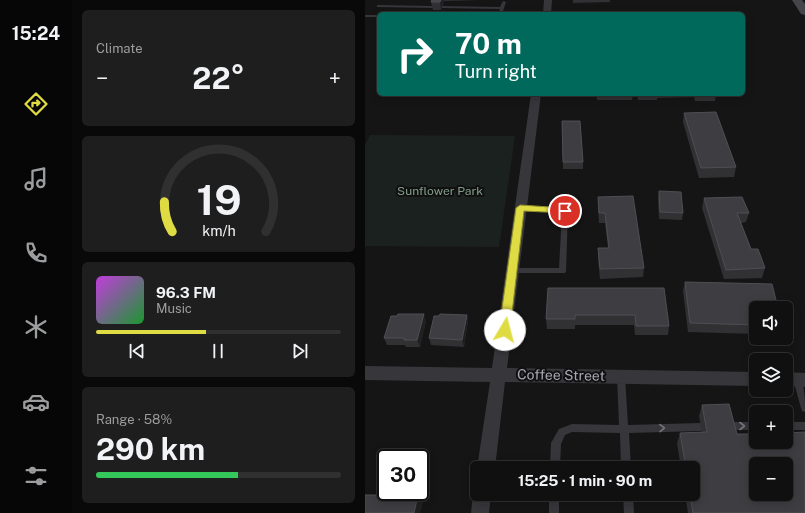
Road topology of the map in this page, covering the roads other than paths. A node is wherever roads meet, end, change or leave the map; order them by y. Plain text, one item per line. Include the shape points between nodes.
1 (549, 0) edge
2 (797, 0) edge
3 (504, 2) dead end
4 (378, 6) dead end
5 (423, 7) junction
6 (434, 7) edge
7 (442, 7) edge
8 (452, 7) junction
9 (502, 8) junction
10 (420, 12) edge
11 (450, 12) edge
12 (501, 12) edge
13 (547, 12) edge
14 (805, 12) edge
15 (365, 16) edge
16 (377, 16) edge
17 (536, 96) edge
18 (520, 208) junction
19 (512, 271) junction
20 (365, 373) edge
21 (499, 374) junction
22 (621, 376) junction
23 (749, 379) edge
24 (796, 379) edge
25 (805, 408) edge
26 (728, 426) edge
27 (749, 426) edge
28 (793, 426) edge
29 (805, 426) edge
30 (701, 427) dead end
31 (624, 429) junction
32 (487, 461) edge
33 (555, 461) edge
34 (626, 461) edge
35 (481, 501) edge
36 (554, 501) edge
37 (628, 501) edge
38 (480, 513) edge
39 (554, 513) edge
40 (629, 513) edge

1 - 13 street
2 - 14 main road
3 - 9 lane
4 - 5 lane
5 - 6 lane
5 - 10 lane
7 - 8 lane
8 - 9 lane
8 - 11 lane
9 - 12 lane
15 - 16 lane
17 - 18 street
18 - 19 street
18 - 19 lane via 565,211 562,271
19 - 21 street
20 - 21 street, Coffee Street
21 - 22 street, Coffee Street
21 - 32 street
22 - 23 street, Coffee Street
22 - 31 lane
24 - 25 lane
26 -> 27 lane
28 - 29 lane
31 -> 30 lane
31 - 33 lane via 572,428 563,432 556,443
31 - 34 lane
35 - 38 street
36 - 39 lane
37 - 40 lane

